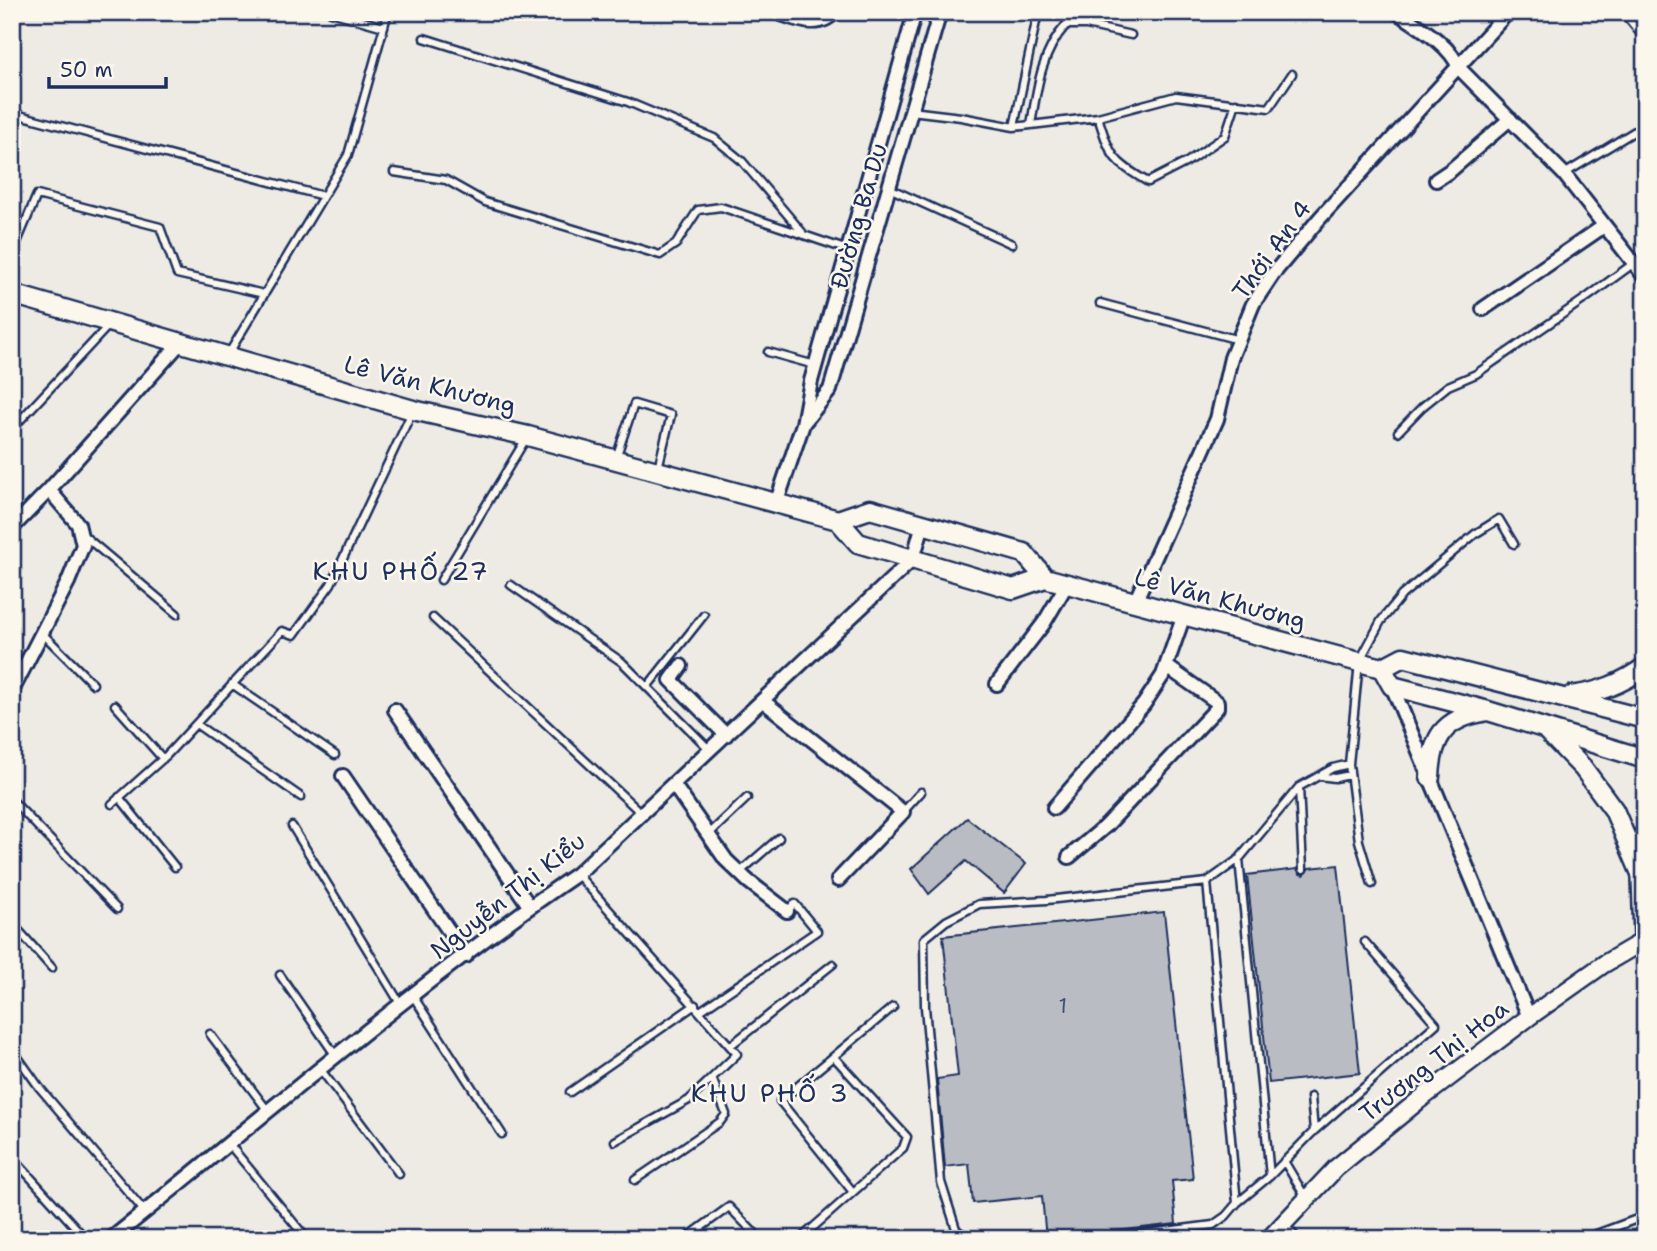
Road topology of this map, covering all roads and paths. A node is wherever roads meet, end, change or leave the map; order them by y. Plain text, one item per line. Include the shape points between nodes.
1 (331, 12) edge
2 (388, 12) edge
3 (765, 12) edge
4 (839, 12) edge
5 (915, 12) edge
6 (940, 12) edge
7 (1038, 12) edge
8 (1397, 12) edge
9 (1508, 12) edge
10 (1623, 12) edge
11 (384, 27) junction
12 (1131, 35) dead end
13 (424, 38) dead end
14 (1645, 39) edge
15 (1460, 68) junction
16 (1292, 74) dead end
17 (1236, 103) junction
18 (888, 110) junction
19 (911, 111) junction
20 (12, 113) edge
21 (1098, 117) junction
22 (1510, 119) junction
23 (1031, 125) junction
24 (1645, 125) edge
25 (1014, 127) junction
26 (394, 172) dead end
27 (1564, 174) junction
28 (1436, 180) dead end
29 (889, 188) junction
30 (323, 197) junction
31 (1604, 226) junction
32 (803, 233) junction
33 (1012, 244) dead end
34 (848, 250) junction
35 (12, 254) edge
36 (1645, 255) edge
37 (1634, 263) junction
38 (1645, 277) edge
39 (12, 294) edge
40 (264, 294) junction
41 (1100, 303) dead end
42 (1483, 309) dead end
43 (112, 322) junction
44 (1239, 340) junction
45 (181, 342) junction
46 (768, 352) dead end
47 (228, 355) junction
48 (816, 365) junction
49 (413, 410) junction
50 (803, 424) junction
51 (12, 429) edge
52 (1398, 432) dead end
53 (528, 436) junction
54 (615, 460) junction
55 (658, 472) junction
56 (50, 490) junction
57 (776, 504) junction
58 (838, 520) junction
59 (923, 524) junction
60 (12, 528) edge
61 (80, 533) junction
62 (1514, 544) dead end
63 (913, 559) junction
64 (1045, 578) junction
65 (441, 580) dead end
66 (511, 584) dead end
67 (1067, 584) junction
68 (1135, 602) junction
69 (177, 614) dead end
70 (704, 615) dead end
71 (1184, 615) junction
72 (433, 618) dead end
73 (41, 632) junction
74 (1359, 662) junction
75 (681, 666) dead end
76 (1166, 666) junction
77 (1645, 667) edge
78 (1382, 668) junction
79 (93, 684) dead end
80 (232, 684) junction
81 (997, 684) dead end
82 (1392, 686) junction
83 (647, 687) junction
84 (12, 691) edge
85 (1561, 698) junction
86 (763, 701) junction
87 (116, 705) dead end
88 (395, 710) dead end
89 (1488, 711) junction
90 (1645, 719) edge
91 (196, 724) junction
92 (1545, 728) junction
93 (726, 735) junction
94 (710, 750) junction
95 (335, 755) dead end
96 (163, 759) junction
97 (1645, 759) edge
98 (1349, 764) junction
99 (1350, 775) junction
100 (343, 776) dead end
101 (1320, 776) junction
102 (1430, 777) junction
103 (674, 783) junction
104 (1298, 787) junction
105 (921, 792) dead end
106 (119, 797) junction
107 (301, 797) dead end
108 (747, 798) dead end
109 (12, 800) edge
110 (112, 804) dead end
111 (1054, 808) dead end
112 (903, 812) junction
113 (641, 813) junction
114 (292, 826) dead end
115 (708, 835) junction
116 (1645, 836) edge
117 (779, 838) dead end
118 (1069, 857) dead end
119 (1239, 859) junction
120 (175, 867) dead end
121 (1303, 869) dead end
122 (739, 873) junction
123 (577, 874) junction
124 (1643, 877) junction
125 (838, 880) dead end
126 (1207, 882) junction
127 (1372, 884) dead end
128 (530, 906) junction
129 (117, 909) dead end
130 (787, 911) joint
131 (12, 923) edge
132 (1645, 939) edge
133 (1365, 942) dead end
134 (466, 956) junction
135 (833, 964) dead end
136 (52, 968) dead end
137 (280, 975) dead end
138 (413, 996) junction
139 (401, 1005) junction
140 (695, 1005) junction
141 (893, 1007) dead end
142 (701, 1011) junction
143 (1529, 1017) junction
144 (210, 1034) dead end
145 (730, 1046) junction
146 (12, 1049) edge
147 (337, 1057) junction
148 (834, 1057) junction
149 (321, 1070) junction
150 (712, 1078) junction
151 (570, 1092) dead end
152 (1311, 1097) dead end
153 (269, 1112) junction
154 (1314, 1130) junction
155 (502, 1134) dead end
156 (615, 1141) dead end
157 (229, 1144) junction
158 (12, 1157) edge
159 (1284, 1161) junction
160 (399, 1174) dead end
161 (1269, 1176) junction
162 (635, 1180) dead end
163 (853, 1192) junction
164 (1306, 1198) junction
165 (1237, 1202) junction
166 (145, 1212) junction
167 (1645, 1216) edge
168 (1283, 1224) junction
169 (754, 1231) junction
170 (86, 1239) edge
171 (112, 1239) edge
172 (307, 1239) edge
173 (685, 1239) edge
174 (745, 1239) edge
175 (760, 1239) edge
176 (800, 1239) edge
177 (969, 1239) edge
178 (1104, 1239) edge
179 (1269, 1239) edge
180 (1298, 1239) edge
181 (1583, 1239) edge

1 - 11 lane
2 - 11 lane
3 - 4 lane via 815,27 830,23
5 - 18 street, Đường Ba Du
6 - 19 street, Đường Ba Du
7 - 25 lane
8 - 15 street via 1456,58
9 - 15 street, Thới An 4
10 - 14 lane
11 - 30 lane via 348,155
12 - 23 lane via 1066,25 1053,39 1038,78
13 - 32 lane via 628,102 714,138 742,161
15 - 22 street
15 - 44 street, Thới An 4 via 1273,274 1253,304
16 - 17 lane via 1269,108
17 - 21 lane via 1176,96
17 - 21 lane via 1225,136 1148,182 1120,165 1108,149
18 - 19 street
18 - 34 street, Đường Ba Du
19 - 25 lane
19 - 29 street, Đường Ba Du
20 - 30 lane
21 - 23 lane
22 - 27 street
22 - 28 street
23 - 25 lane
24 - 27 lane
26 - 32 lane via 446,180 485,202 660,255 676,244 698,211 721,207
27 - 31 street
29 - 33 lane
29 - 50 street, Đường Ba Du via 830,390
30 - 40 lane
31 - 37 street
31 - 42 street
32 - 34 lane
34 - 48 street, Đường Ba Du
35 - 40 lane via 37,195 160,227 177,274
36 - 37 lane
37 - 38 street
37 - 52 lane via 1476,374 1448,386
39 - 43 main road, Lê Văn Khương
40 - 47 lane
41 - 44 lane
43 - 45 main road, Lê Văn Khương
43 - 51 lane
44 - 68 street, Thới An 4 via 1217,419
45 - 47 main road, Lê Văn Khương
45 - 56 street
46 - 48 lane
47 - 49 main road, Lê Văn Khương
48 - 50 street, Đường Ba Du
49 - 53 main road, Lê Văn Khương
49 - 80 lane via 331,584 294,635 282,631
50 - 57 street, Đường Ba Du
53 - 54 main road, Lê Văn Khương
53 - 65 lane
54 - 55 main road, Lê Văn Khương
54 - 55 lane via 634,404 671,415
55 - 57 main road, Lê Văn Khương
56 - 60 street
56 - 61 street via 78,524
57 - 58 main road, Lê Văn Khương
58 - 59 main road via 870,509
58 - 63 main road via 858,544
59 - 63 street
59 - 64 main road via 1024,553
61 - 69 lane
61 - 73 street via 83,545
62 - 74 lane via 1499,519 1475,534 1402,595 1381,621
63 - 64 main road via 1013,589
63 - 86 street, Nguyễn Thị Kiểu
64 - 67 main road, Lê Văn Khương
66 - 83 lane via 622,662
67 - 68 main road, Lê Văn Khương
67 - 81 street via 1044,623
68 - 71 main road, Lê Văn Khương
70 - 83 lane
71 - 74 main road, Lê Văn Khương
71 - 76 street
72 - 113 lane
73 - 79 lane
73 - 84 street
74 - 78 main road, Lê Văn Khương
74 - 98 lane
75 - 93 street via 671,680
76 - 111 street via 1144,704
76 - 118 street via 1217,702 1217,708 1107,825
77 - 85 main road via 1597,693
78 - 82 main road
78 - 85 main road, Lê Văn Khương via 1402,657
80 - 91 lane
80 - 95 lane
82 - 89 main road
82 - 102 street
83 - 94 lane
85 - 90 main road, Lê Văn Khương
86 - 93 street, Nguyễn Thị Kiểu
86 - 112 street
87 - 96 lane
88 - 128 street
89 - 92 main road
89 - 102 main road via 1464,716 1446,728 1431,753
91 - 96 lane
91 - 107 lane
92 - 97 main road
92 - 124 main road via 1614,810
93 - 94 street, Nguyễn Thị Kiểu
94 - 103 street, Nguyễn Thị Kiểu
96 - 106 lane
98 - 99 lane
98 - 101 lane
99 - 101 lane
99 - 127 lane via 1359,841
100 - 134 street
101 - 104 lane
102 - 143 street
103 - 113 street, Nguyễn Thị Kiểu
103 - 115 street
104 - 119 lane
104 - 121 lane
105 - 112 lane
106 - 110 lane
106 - 120 lane
108 - 115 lane
109 - 129 lane
112 - 125 street
113 - 123 street, Nguyễn Thị Kiểu
114 - 139 lane
115 - 122 street
116 - 124 highway
117 - 122 lane
119 - 126 lane
119 - 161 lane
122 - 130 street
123 - 128 street, Nguyễn Thị Kiểu
123 - 140 lane
124 - 132 highway
126 - 165 lane
126 - 177 lane via 979,904 946,920 924,939 925,1007 941,1182 956,1230
128 - 134 street, Nguyễn Thị Kiểu
130 - 142 lane via 795,904 817,931
131 - 136 lane
132 - 143 street, Trương Thị Hoa
133 - 154 lane via 1437,1024
134 - 138 street, Nguyễn Thị Kiểu
135 - 145 lane
137 - 147 lane
138 - 139 street, Nguyễn Thị Kiểu
138 - 155 lane
139 - 147 street, Nguyễn Thị Kiểu
140 - 142 lane
140 - 151 lane
141 - 148 lane
142 - 145 lane
143 - 164 street, Trương Thị Hoa via 1391,1122
144 - 153 lane
145 - 150 lane via 737,1054
146 - 166 lane
147 - 149 street, Nguyễn Thị Kiểu
148 - 163 lane via 780,1101
148 - 163 lane via 907,1137 903,1148
149 - 153 street, Nguyễn Thị Kiểu
149 - 160 lane
150 - 156 lane via 689,1100
150 - 162 lane via 726,1114 720,1122
152 - 154 lane
153 - 157 street, Nguyễn Thị Kiểu
154 - 159 lane
157 - 166 street, Nguyễn Thị Kiểu
157 - 172 lane
158 - 170 lane
159 - 161 lane
159 - 164 lane
161 - 165 lane
163 - 176 lane
164 - 168 street, Trương Thị Hoa
165 - 178 lane via 1213,1225
166 - 171 street, Nguyễn Thị Kiểu
167 - 181 lane
168 - 179 street, Trương Thị Hoa
168 - 180 lane
169 - 173 lane via 729,1207
169 - 174 lane
169 - 175 lane

